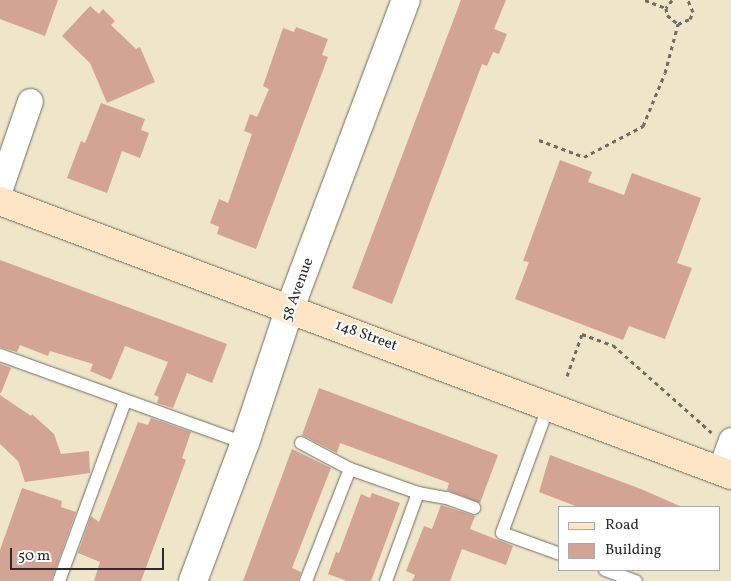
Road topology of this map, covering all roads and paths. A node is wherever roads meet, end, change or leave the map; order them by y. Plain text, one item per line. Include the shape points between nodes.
1 (406, 0) edge
2 (645, 0) edge
3 (672, 0) edge
4 (688, 0) edge
5 (666, 8) junction
6 (678, 24) junction
7 (30, 101) dead end
8 (539, 140) dead end
9 (0, 188) edge
10 (0, 200) edge
11 (290, 308) junction
12 (0, 355) edge
13 (568, 376) dead end
14 (125, 402) junction
15 (549, 405) junction
16 (722, 436) edge
17 (245, 443) junction
18 (301, 444) dead end
19 (350, 469) junction
20 (725, 472) edge
21 (418, 493) junction
22 (474, 508) dead end
23 (558, 553) edge
24 (608, 571) edge
25 (59, 581) edge
26 (193, 581) edge
27 (306, 581) edge
28 (386, 581) edge
29 (636, 581) edge

1 - 11 street, 58 Avenue
2 - 5 path
3 - 5 path
4 - 6 path via 693,12 690,19
5 - 6 path via 671,21
6 - 8 path via 665,73 643,126 584,157
7 - 9 street
10 - 11 main road, 148 Street
11 - 15 main road, 148 Street
11 - 17 street, 58 Avenue
12 - 14 lane
13 - 16 path via 582,334 613,346
14 - 17 lane
14 - 25 lane
15 - 20 main road, 148 Street
15 - 23 lane via 502,533
16 - 20 street
17 - 26 street, 58 Avenue
18 - 19 lane
19 - 21 lane
19 - 27 lane
21 - 22 lane via 447,498
21 - 28 lane
24 - 29 lane

